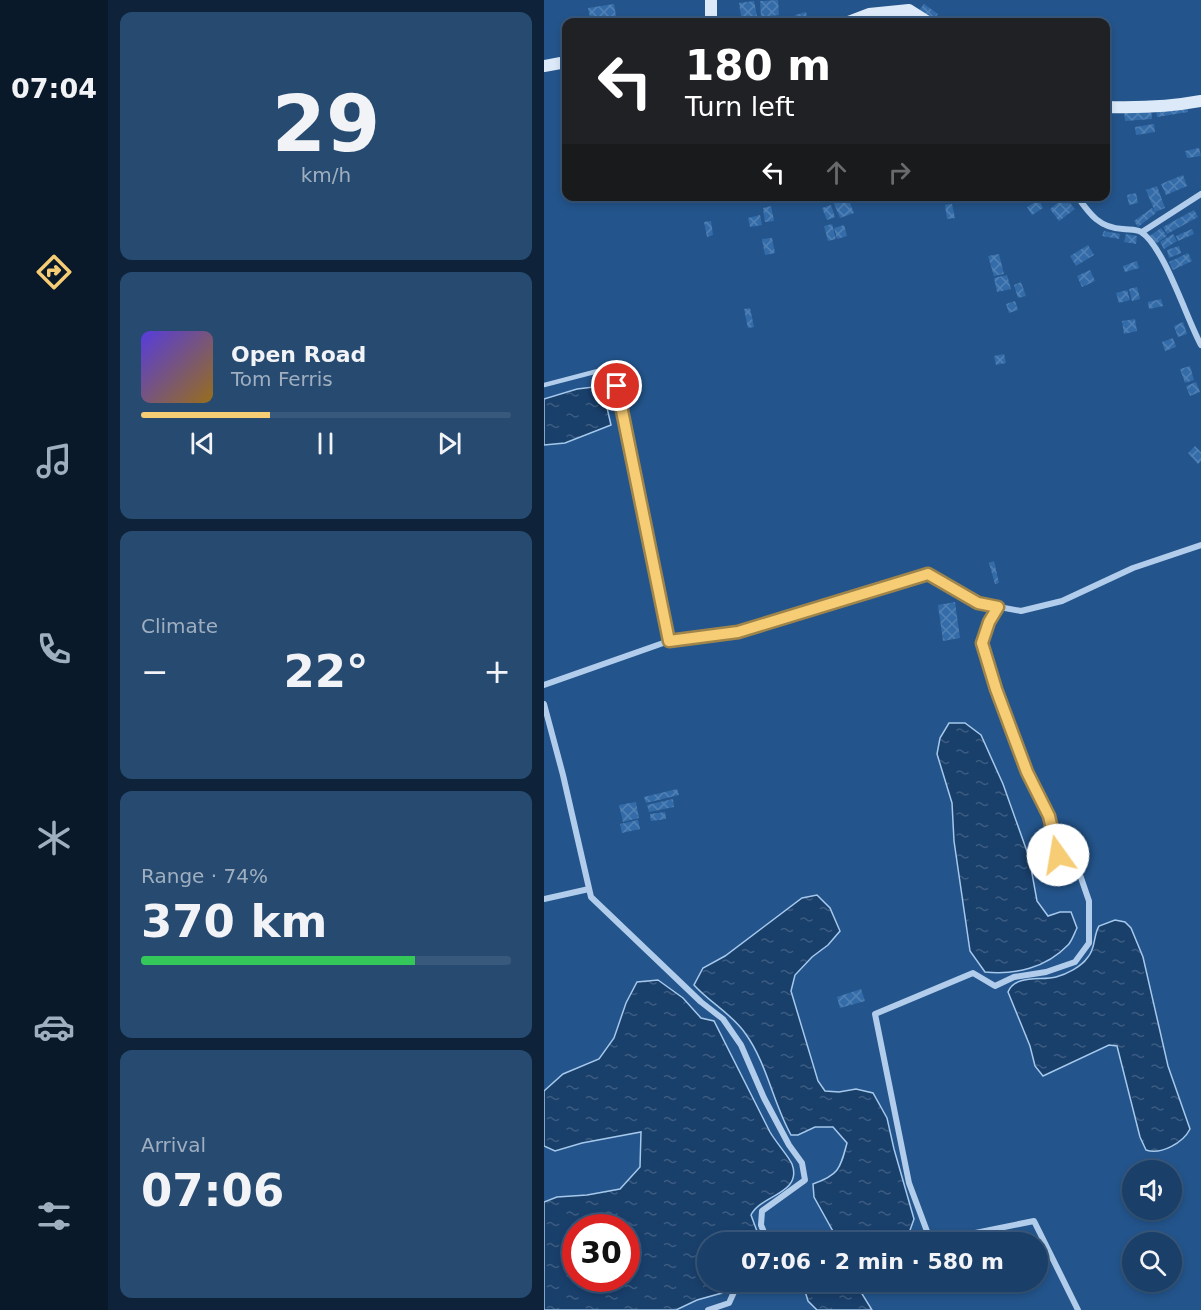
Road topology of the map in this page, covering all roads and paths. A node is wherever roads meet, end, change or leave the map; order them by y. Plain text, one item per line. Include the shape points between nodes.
1 (711, 0) edge
2 (711, 18) edge
3 (858, 18) edge
4 (922, 18) edge
5 (562, 63) edge
6 (544, 66) edge
7 (1201, 101) edge
8 (1110, 106) edge
9 (1201, 194) edge
10 (1081, 201) edge
11 (1142, 232) junction
12 (1201, 345) edge
13 (544, 386) edge
14 (1201, 545) edge
15 (998, 607) junction
16 (669, 641) junction
17 (544, 686) edge
18 (544, 704) edge
19 (589, 889) junction
20 (544, 899) edge
21 (764, 1232) edge
22 (734, 1292) edge
23 (708, 1310) edge
24 (1078, 1310) edge

1 - 2 main road
3 - 4 main road via 909,10
5 - 6 main road
7 - 8 main road
9 - 11 street
10 - 11 street via 1099,224
11 - 12 street via 1174,282
13 - 16 lane via 598,371 617,386
14 - 15 street via 1133,568 1062,601 1021,611
15 - 16 street via 978,603 928,574 738,632
15 - 24 street via 982,643 1027,772 1049,816 1058,855 1078,869 1089,901 1089,943 1075,962 1056,969 1014,977 995,986 973,973 875,1014 909,1183 931,1242 1034,1221
16 - 17 street
18 - 19 street
19 - 20 street
19 - 21 street via 591,897 723,1019 741,1045 764,1098 802,1163 805,1180 762,1211
22 - 23 street via 728,1303

